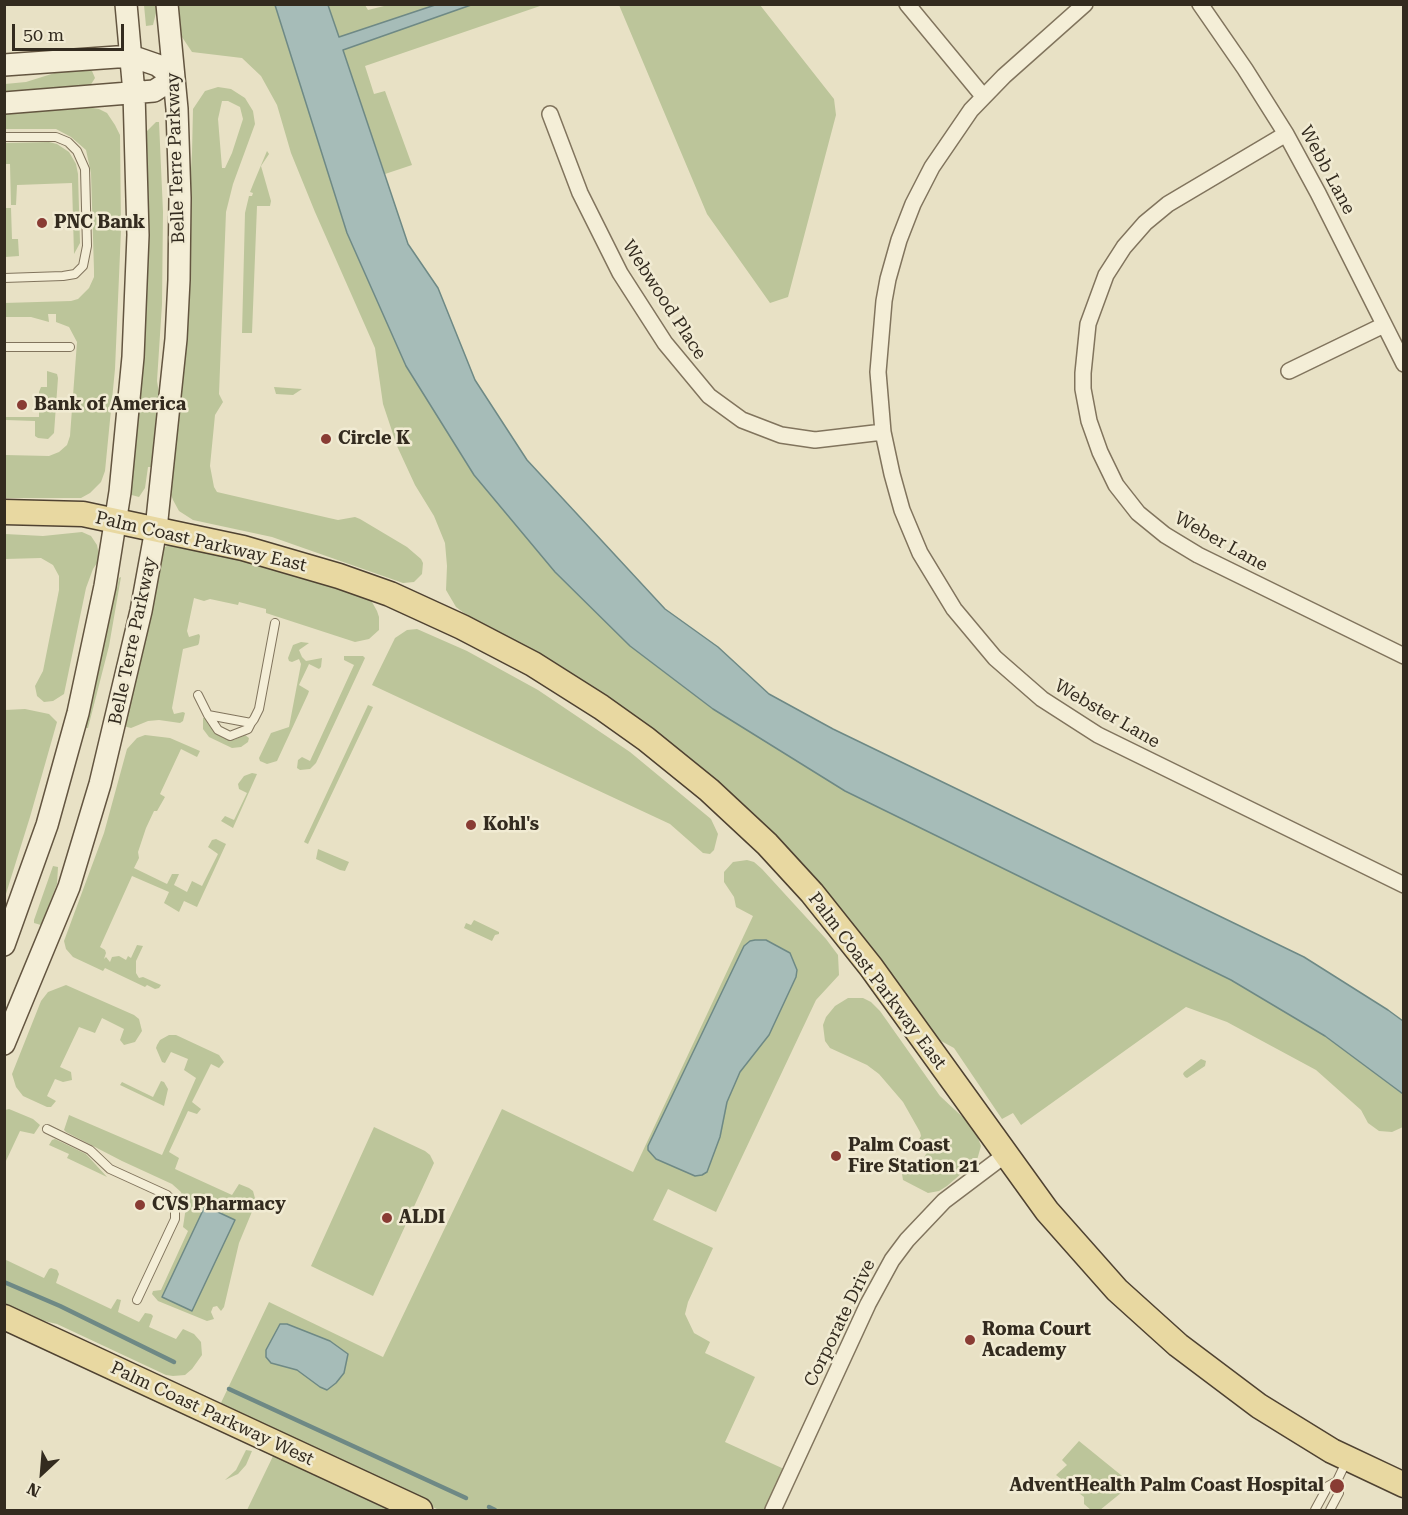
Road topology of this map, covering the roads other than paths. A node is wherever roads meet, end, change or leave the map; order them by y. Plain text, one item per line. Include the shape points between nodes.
1 (126, 4) edge
2 (167, 4) edge
3 (907, 4) edge
4 (1085, 4) edge
5 (1200, 4) edge
6 (131, 56) junction
7 (4, 65) edge
8 (174, 78) junction
9 (134, 93) junction
10 (982, 96) junction
11 (4, 103) edge
12 (550, 114) dead end
13 (1286, 134) junction
14 (4, 137) edge
15 (4, 278) edge
16 (1384, 325) junction
17 (4, 347) edge
18 (70, 347) dead end
19 (1404, 364) edge
20 (1289, 370) dead end
21 (883, 432) junction
22 (4, 512) edge
23 (117, 521) junction
24 (156, 529) junction
25 (275, 623) dead end
26 (1404, 656) edge
27 (198, 695) dead end
28 (208, 715) junction
29 (251, 723) junction
30 (1404, 885) edge
31 (4, 945) edge
32 (4, 1044) edge
33 (47, 1129) dead end
34 (1005, 1155) junction
35 (137, 1299) dead end
36 (4, 1317) edge
37 (1348, 1459) junction
38 (1337, 1481) junction
39 (1404, 1485) edge
40 (420, 1510) edge
41 (773, 1510) edge
42 (1315, 1510) edge
43 (1330, 1510) edge

1 - 6 main road
2 - 8 main road, Belle Terre Parkway
3 - 10 street
4 - 10 street, Webster Lane
5 - 13 street, Webb Lane
6 - 7 main road
6 - 8 main road via 157,65
6 - 9 main road
8 - 9 main road via 154,91
8 - 24 main road, Belle Terre Parkway via 180,198 178,292
9 - 11 main road
9 - 23 main road via 135,315
10 - 21 street, Webster Lane via 932,167 913,204 893,259 879,349
12 - 21 street, Webwood Place via 580,193 620,273 665,344 709,396 742,420 781,435 815,440
13 - 16 street, Webb Lane
13 - 26 street, Weber Lane via 1168,204 1144,223 1124,248 1106,275 1088,324 1083,389 1089,421 1116,485 1138,513 1165,535
14 - 15 lane via 56,137 78,151 85,169 87,246 83,266 75,274
16 - 19 street, Webb Lane
16 - 20 street
17 - 18 lane
21 - 30 street, Webster Lane via 902,510 930,570 974,634 1026,687 1098,735
22 - 23 main road, Palm Coast Parkway East via 83,514
23 - 24 main road, Palm Coast Parkway East
23 - 31 main road via 72,735 47,825
24 - 32 main road, Belle Terre Parkway via 120,707 96,796 69,886
24 - 34 main road, Palm Coast Parkway East via 288,560 404,600 533,664 646,739 728,807 812,893 872,967
25 - 29 lane via 259,709
27 - 28 lane
28 - 29 lane
28 - 29 lane via 218,730 230,736 248,729
33 - 35 lane via 90,1150 110,1169 166,1195 175,1204 175,1219
34 - 37 main road, Palm Coast Parkway East via 1071,1241 1157,1328 1259,1406
34 - 41 street, Corporate Drive via 944,1201 892,1260
36 - 40 main road, Palm Coast Parkway West
37 - 38 lane
37 - 39 main road, Palm Coast Parkway East
38 - 42 lane via 1328,1486
38 - 43 lane via 1339,1493

